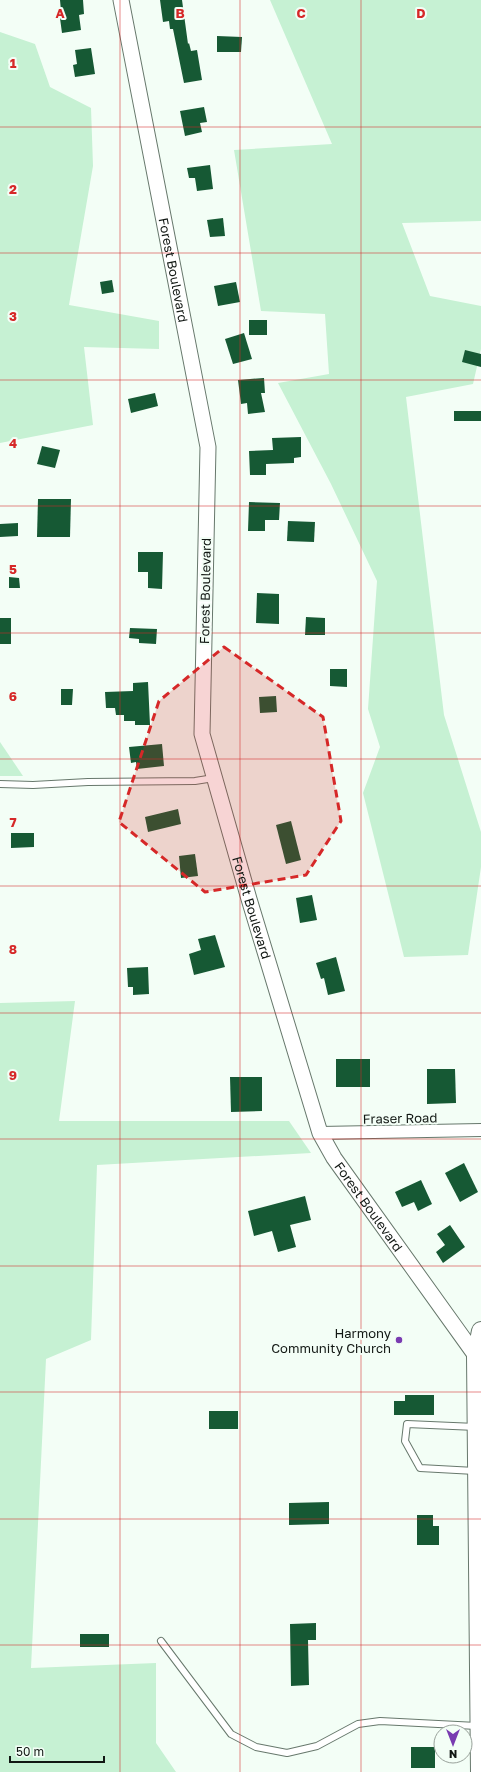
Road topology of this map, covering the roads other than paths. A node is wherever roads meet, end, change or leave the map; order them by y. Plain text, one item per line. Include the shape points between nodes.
1 (121, 0) edge
2 (214, 778) junction
3 (0, 784) edge
4 (481, 1130) edge
5 (320, 1133) junction
6 (481, 1331) edge
7 (476, 1356) junction
8 (476, 1427) junction
9 (479, 1471) edge
10 (161, 1641) dead end
11 (479, 1726) junction
12 (480, 1772) edge

1 - 2 street, Forest Boulevard via 208,447 202,734
2 - 3 lane via 195,781
2 - 5 street, Forest Boulevard
4 - 5 street, Fraser Road
5 - 7 street, Forest Boulevard via 334,1158
6 - 7 main road
7 - 8 main road
8 - 9 main road
8 - 9 lane via 406,1424 405,1441 420,1468
9 - 11 main road
10 - 11 lane via 231,1734 256,1747 287,1753 317,1746 358,1724 380,1721
11 - 12 main road

